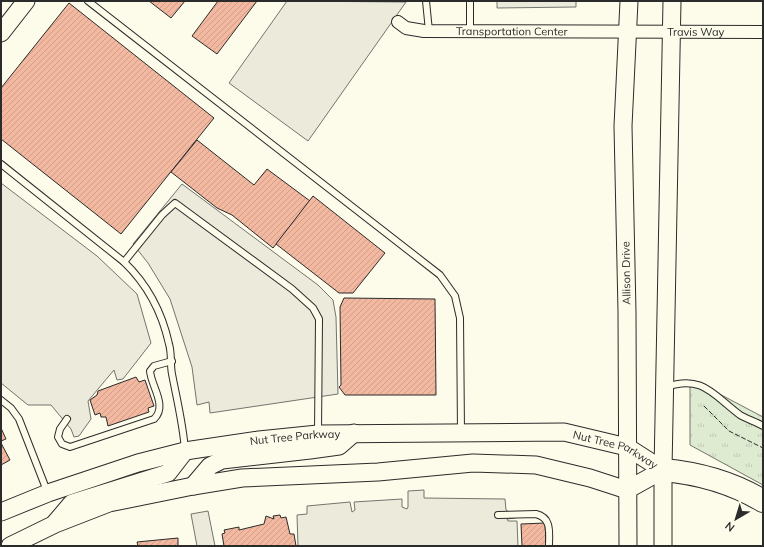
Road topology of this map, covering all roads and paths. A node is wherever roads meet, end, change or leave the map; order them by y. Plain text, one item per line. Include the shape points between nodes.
1 (26, 1) edge
2 (88, 1) edge
3 (426, 1) edge
4 (470, 1) edge
5 (629, 1) edge
6 (672, 1) edge
7 (398, 22) dead end
8 (429, 31) junction
9 (470, 31) junction
10 (628, 31) junction
11 (671, 32) junction
12 (763, 32) edge
13 (1, 33) edge
14 (1, 164) edge
15 (124, 262) junction
16 (172, 361) junction
17 (666, 387) junction
18 (1, 400) edge
19 (67, 420) dead end
20 (763, 426) edge
21 (461, 432) junction
22 (354, 433) junction
23 (318, 434) junction
24 (627, 447) junction
25 (185, 451) junction
26 (663, 470) junction
27 (193, 486) junction
28 (627, 490) junction
29 (48, 493) junction
30 (763, 501) edge
31 (1, 512) edge
32 (498, 515) dead end
33 (55, 524) junction
34 (10, 546) edge
35 (549, 546) edge
36 (628, 546) edge
37 (663, 546) edge

1 - 13 main road
2 - 21 lane via 440,275 455,296 460,318
3 - 8 lane
4 - 9 lane
5 - 10 main road, Allison Drive
6 - 11 main road
7 - 8 street, Transportation Center via 406,28
8 - 9 street, Transportation Center
9 - 10 street, Transportation Center
10 - 11 street, Travis Way
10 - 24 main road, Allison Drive via 623,126
11 - 12 street, Travis Way
11 - 17 main road
14 - 15 lane
15 - 16 lane via 139,277 155,301
15 - 23 lane via 175,203 292,289 313,308 319,319
16 - 19 lane via 154,366 150,371 160,407 154,419 70,447 62,444 58,437
16 - 25 lane
17 - 20 lane via 673,384 698,383 741,416
17 - 26 main road
18 - 29 lane via 19,419
21 - 22 main road, Nut Tree Parkway
21 - 24 main road, Nut Tree Parkway via 564,432
22 - 23 main road, Nut Tree Parkway
22 - 27 main road via 339,446 222,460 210,466
23 - 25 main road, Nut Tree Parkway
24 - 26 main road, Nut Tree Parkway
24 - 28 main road, Allison Drive
25 - 29 main road, Nut Tree Parkway via 138,463
25 - 33 main road via 168,473 72,503
26 - 28 main road, Nut Tree Parkway
26 - 30 highway via 683,472 724,483
26 - 37 main road
27 - 28 main road via 242,478 378,472 474,463 536,465
27 - 33 main road via 109,503
28 - 36 main road, Allison Drive
29 - 31 main road, Nut Tree Parkway
32 - 35 lane via 542,515 548,525
33 - 34 main road

